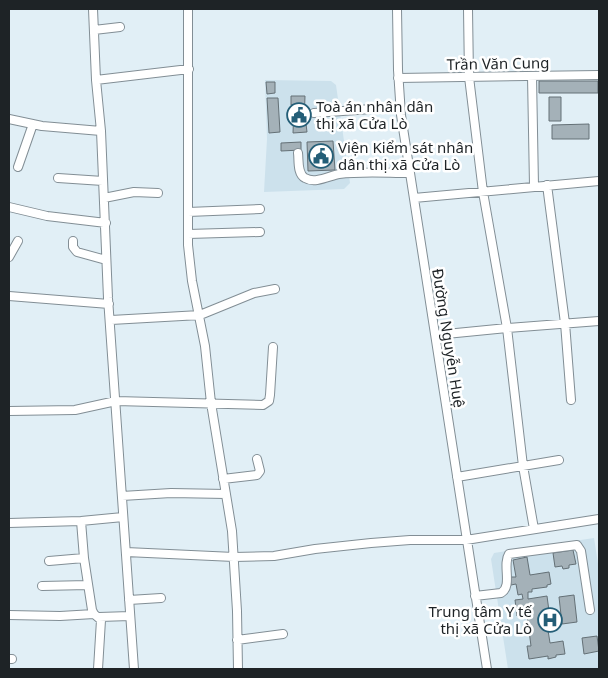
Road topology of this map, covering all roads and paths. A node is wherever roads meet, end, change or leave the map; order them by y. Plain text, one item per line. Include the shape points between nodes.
1 (93, 9) edge
2 (188, 9) edge
3 (397, 9) edge
4 (468, 9) edge
5 (120, 27) dead end
6 (94, 30) junction
7 (189, 69) junction
8 (599, 75) edge
9 (532, 76) junction
10 (469, 77) junction
11 (398, 78) junction
12 (96, 80) junction
13 (400, 107) junction
14 (314, 113) dead end
15 (9, 119) edge
16 (33, 124) junction
17 (101, 130) junction
18 (298, 153) dead end
19 (18, 168) dead end
20 (410, 173) junction
21 (58, 178) dead end
22 (103, 181) junction
23 (599, 181) edge
24 (547, 185) junction
25 (534, 186) junction
26 (483, 192) junction
27 (158, 193) dead end
28 (104, 198) junction
29 (414, 198) junction
30 (9, 207) edge
31 (260, 209) dead end
32 (188, 212) junction
33 (106, 223) junction
34 (260, 232) dead end
35 (188, 234) junction
36 (18, 241) dead end
37 (73, 241) dead end
38 (9, 258) edge
39 (106, 260) junction
40 (275, 289) dead end
41 (9, 296) edge
42 (109, 304) junction
43 (200, 315) junction
44 (111, 320) junction
45 (599, 321) edge
46 (565, 323) junction
47 (507, 328) junction
48 (436, 335) junction
49 (273, 347) dead end
50 (571, 400) dead end
51 (116, 401) junction
52 (211, 404) junction
53 (9, 412) edge
54 (256, 459) dead end
55 (559, 460) dead end
56 (523, 466) junction
57 (457, 477) junction
58 (223, 479) junction
59 (226, 494) junction
60 (122, 496) junction
61 (123, 517) junction
62 (599, 519) edge
63 (81, 521) junction
64 (9, 522) edge
65 (534, 529) junction
66 (466, 540) junction
67 (126, 552) junction
68 (234, 557) junction
69 (84, 558) junction
70 (49, 561) dead end
71 (88, 585) junction
72 (42, 586) dead end
73 (475, 596) junction
74 (161, 598) dead end
75 (129, 600) junction
76 (590, 610) dead end
77 (9, 615) edge
78 (96, 616) junction
79 (130, 616) junction
80 (283, 634) dead end
81 (238, 640) junction
82 (98, 669) edge
83 (134, 669) edge
84 (238, 669) edge
85 (487, 669) edge

1 - 6 street
2 - 7 street
3 - 11 street, Đường Nguyễn Huệ
4 - 10 street
5 - 6 street
6 - 12 street
7 - 12 street
7 - 32 street
8 - 9 street, Trần Văn Cung
9 - 10 street, Trần Văn Cung
9 - 25 street
10 - 11 street, Trần Văn Cung
10 - 26 street
11 - 13 street, Đường Nguyễn Huệ
12 - 17 street
13 - 14 street
13 - 20 street, Đường Nguyễn Huệ
15 - 16 street
16 - 17 street
16 - 19 street
17 - 22 street
18 - 20 street via 300,172 307,179 342,174
20 - 29 street, Đường Nguyễn Huệ
21 - 22 street
22 - 28 street
23 - 24 street
24 - 25 street
24 - 46 street
25 - 26 street
26 - 29 street
26 - 47 street
27 - 28 street via 134,192
28 - 33 street
29 - 48 street, Đường Nguyễn Huệ
30 - 33 street
31 - 32 street
32 - 35 street
33 - 39 street
34 - 35 street
35 - 43 street via 192,281
36 - 38 street
37 - 39 street via 77,252
39 - 42 street
40 - 43 street via 254,293
41 - 42 street
42 - 44 street
43 - 44 street
43 - 52 street
44 - 51 street
45 - 46 street
46 - 47 street
46 - 50 street
47 - 48 street
47 - 56 street
48 - 57 street, Đường Nguyễn Huệ
49 - 52 street via 267,403
51 - 52 street
51 - 53 street via 75,410
51 - 60 street
52 - 58 street
54 - 58 street via 260,471 257,475
55 - 56 street
56 - 57 street
56 - 65 street
57 - 66 street, Đường Nguyễn Huệ
58 - 59 street
59 - 60 street
59 - 68 street
60 - 61 street
61 - 63 street
61 - 67 street
62 - 65 street
63 - 64 street
63 - 69 street
65 - 66 street
66 - 68 street via 381,542 274,556
66 - 73 street, Đường Nguyễn Huệ
67 - 68 street
67 - 75 street
68 - 81 street
69 - 70 street
69 - 71 street
71 - 72 street
71 - 78 street
73 - 76 street via 504,591 509,554 576,545 580,551
73 - 85 street, Đường Nguyễn Huệ
74 - 75 street
75 - 79 street
77 - 78 street
78 - 79 street
78 - 82 street via 101,625
79 - 83 street
80 - 81 street
81 - 84 street

